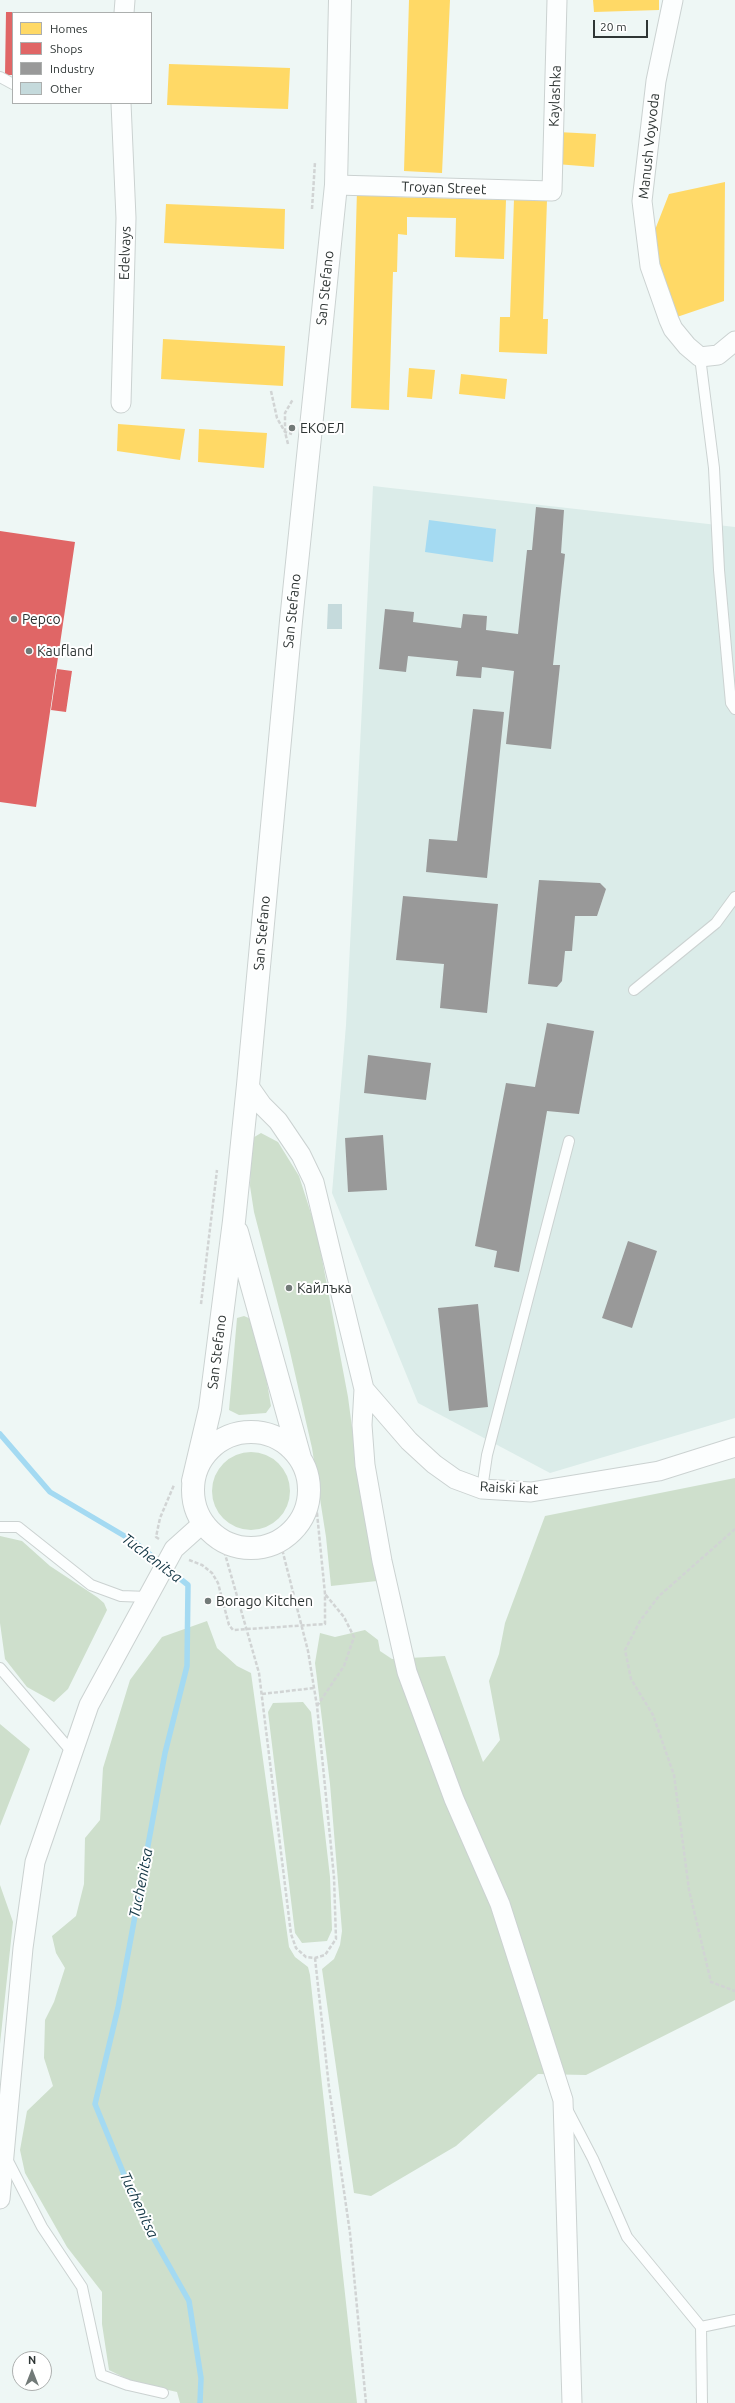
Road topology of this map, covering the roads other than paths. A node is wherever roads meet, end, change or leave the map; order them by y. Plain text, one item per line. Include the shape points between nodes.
1 (125, 0) edge
2 (340, 0) edge
3 (557, 0) edge
4 (673, 0) edge
5 (124, 12) edge
6 (0, 77) edge
7 (12, 83) edge
8 (121, 104) edge
9 (336, 185) junction
10 (552, 191) joint
11 (735, 341) edge
12 (700, 357) junction
13 (121, 403) dead end
14 (735, 709) edge
15 (735, 897) edge
16 (634, 990) dead end
17 (248, 1085) junction
18 (569, 1141) dead end
19 (234, 1221) junction
20 (364, 1389) junction
21 (735, 1448) edge
22 (300, 1458) junction
23 (193, 1481) junction
24 (482, 1490) junction
25 (203, 1523) junction
26 (0, 1527) edge
27 (148, 1597) junction
28 (0, 1668) edge
29 (72, 1752) junction
30 (562, 2100) junction
31 (4, 2154) junction
32 (0, 2199) edge
33 (735, 2320) edge
34 (701, 2327) junction
35 (163, 2392) dead end
36 (572, 2403) edge
37 (702, 2403) edge

1 - 5 street
2 - 9 street, San Stefano
3 - 10 street, Kaylashka
4 - 12 street, Manush Voyvoda via 656,81 642,201 650,266 669,320 687,346
6 - 7 lane
8 - 13 street, Edelvays via 126,218
9 - 10 street, Troyan Street
9 - 17 street, San Stefano
11 - 12 street via 718,355
12 - 14 lane via 714,468 719,570 731,703
15 - 16 lane via 716,923
17 - 19 street, San Stefano
17 - 20 street via 302,1155 314,1182
18 - 24 lane via 487,1454
19 - 22 street, San Stefano
19 - 23 street, San Stefano via 210,1409
20 - 24 street, Raiski kat via 434,1464 455,1479
20 - 30 street via 362,1425 365,1465 382,1561 407,1672 454,1799 500,1904
21 - 24 street, Raiski kat via 659,1471 532,1492
22 - 23 street via 288,1445 273,1436 256,1432 238,1433 208,1450 198,1464
22 - 25 street via 307,1472 310,1488 308,1503 293,1531 280,1541 266,1547 235,1546 221,1540
23 - 25 street via 194,1503
25 - 27 street via 172,1552
26 - 27 lane via 18,1527 91,1585 121,1596
27 - 29 street via 88,1705
28 - 29 lane
29 - 31 street via 35,1862 22,1948
30 - 34 lane via 593,2159 627,2237
30 - 36 street
31 - 32 street
31 - 35 lane via 42,2227 82,2287 100,2375 128,2385
33 - 34 lane
34 - 37 lane

